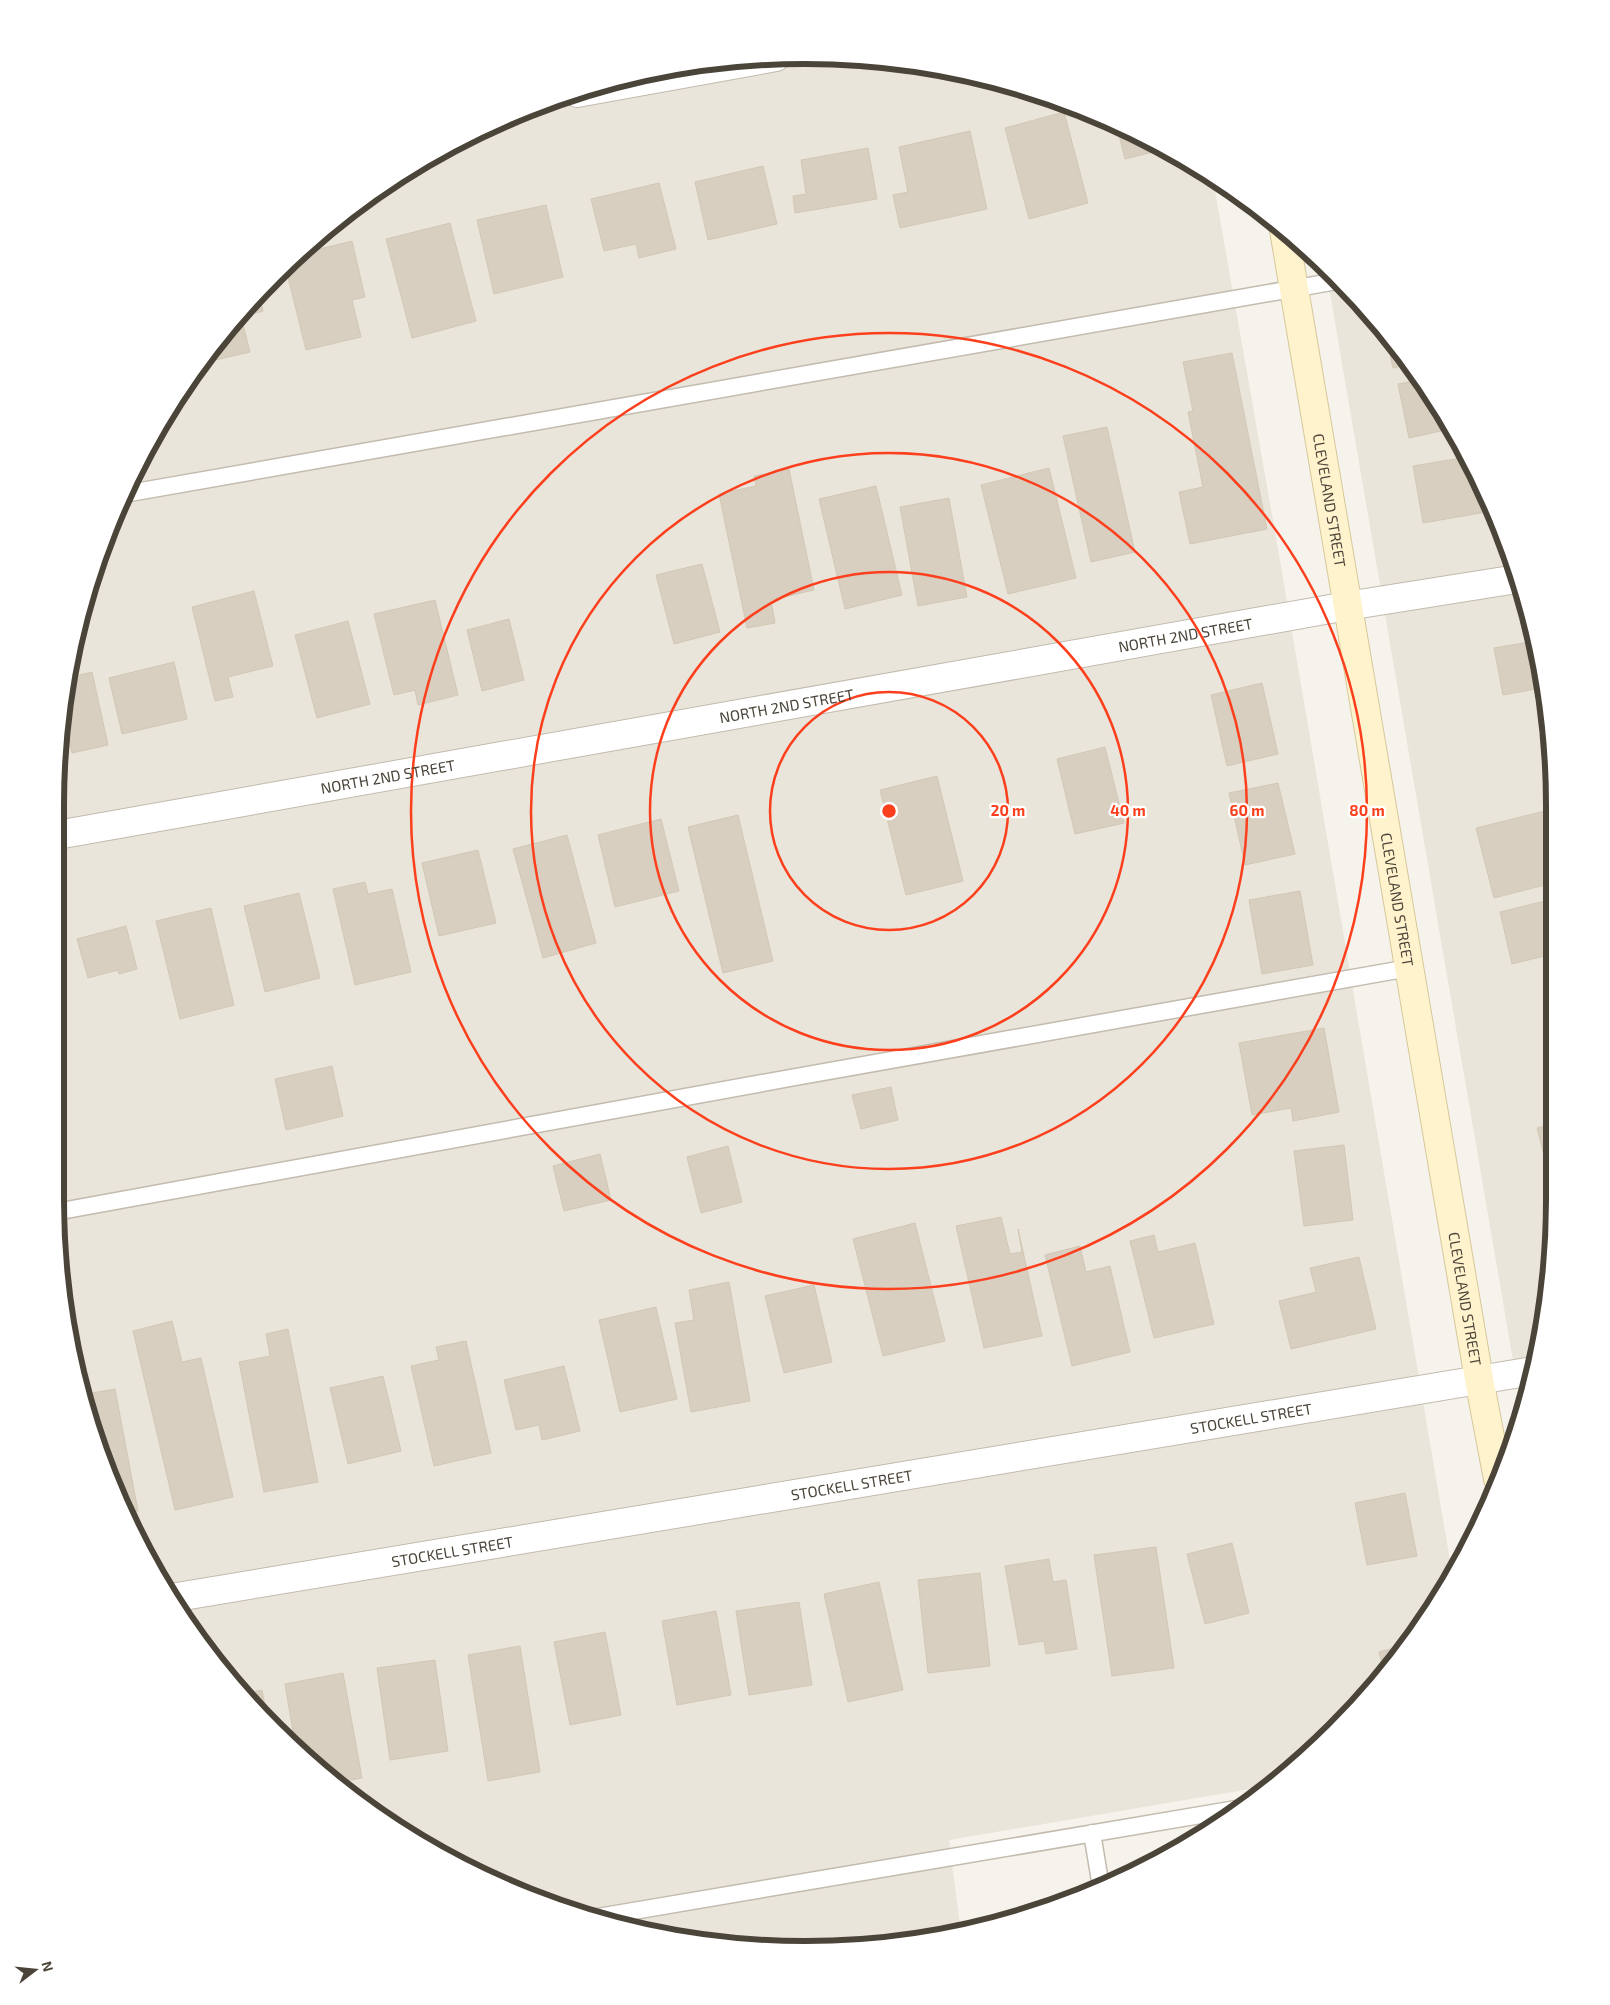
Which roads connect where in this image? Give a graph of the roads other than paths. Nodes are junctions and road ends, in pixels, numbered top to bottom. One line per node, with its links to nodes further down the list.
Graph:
1 (1286, 241): 3 (main road, CLEVELAND STREET)
2 (1330, 282): 3 (lane)
3 (1294, 288): 4 (lane); 6 (main road, CLEVELAND STREET)
4 (133, 492)
5 (1511, 579): 6 (street, NORTH 2ND STREET)
6 (1347, 606): 7 (street, NORTH 2ND STREET); 8 (main road, CLEVELAND STREET)
7 (64, 834)
8 (1409, 968): 9 (lane); 11 (main road, CLEVELAND STREET)
9 (64, 1210)
10 (1526, 1372): 11 (street, STOCKELL STREET)
11 (1478, 1379): 12 (main road, CLEVELAND STREET); 13 (street, STOCKELL STREET)
12 (1496, 1468)
13 (179, 1597)
14 (1224, 1811): 15 (lane)
15 (1092, 1833): 16 (lane); 17 (lane)
16 (1100, 1880)
17 (610, 1915)

